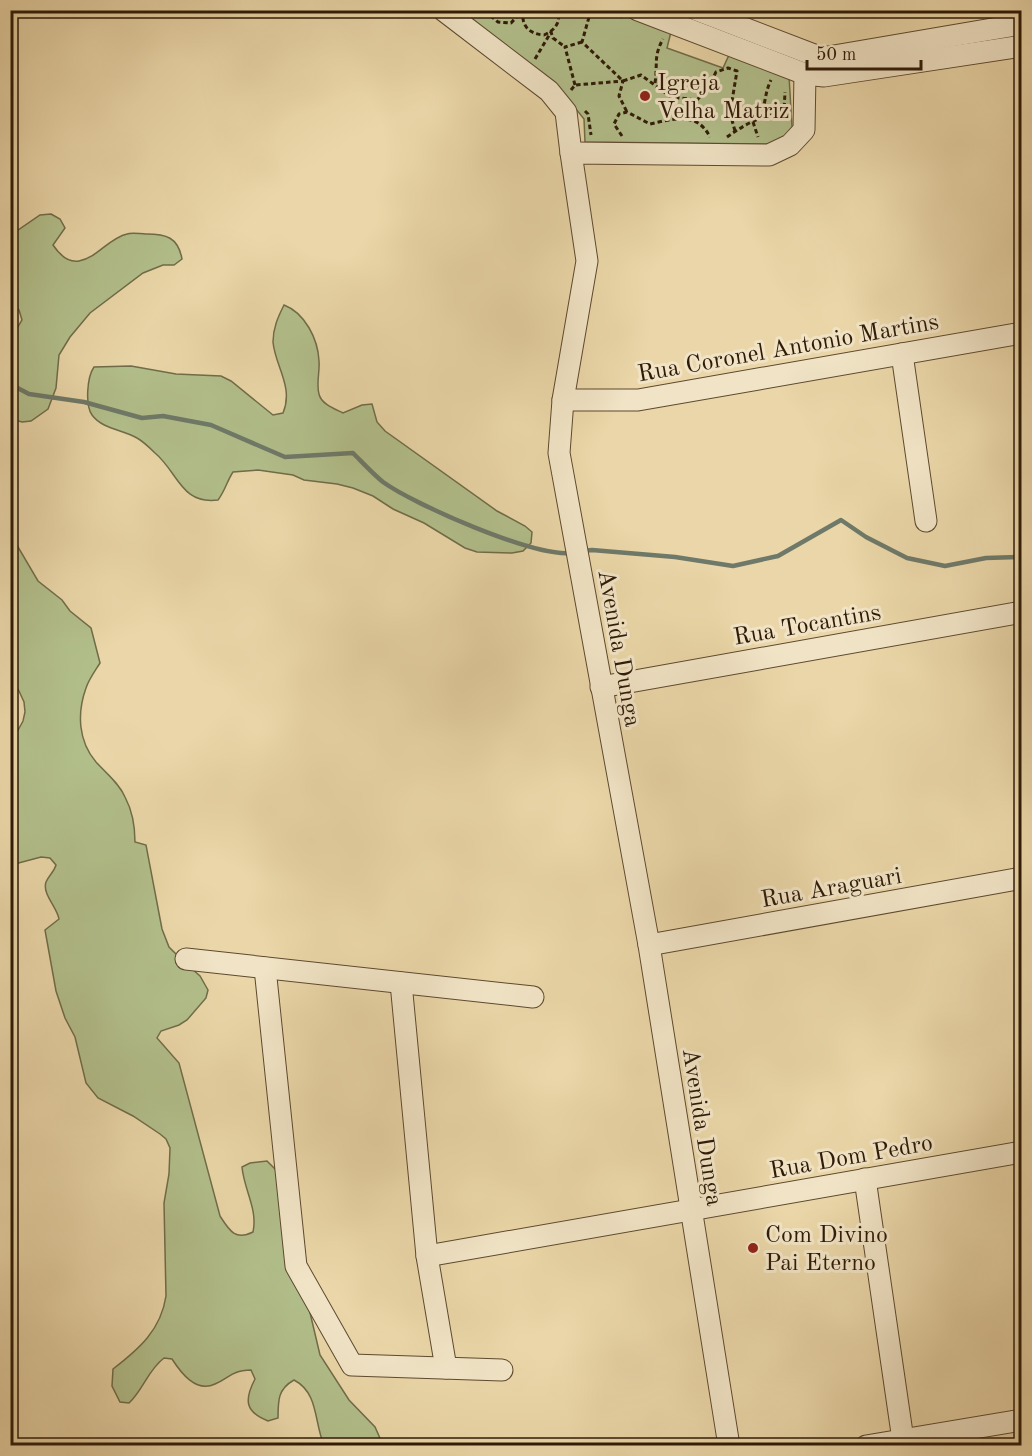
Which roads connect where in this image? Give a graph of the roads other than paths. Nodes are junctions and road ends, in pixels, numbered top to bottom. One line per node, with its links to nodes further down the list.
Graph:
1 (443, 10): 7 (street, Avenida Dunga)
2 (697, 10): 6 (street)
3 (631, 14): 6 (street)
4 (1022, 24): 6 (street)
5 (1022, 46): 6 (street)
6 (817, 69): 7 (street)
7 (571, 153): 10 (street, Avenida Dunga)
8 (1022, 333): 9 (street, Rua Coronel Antonio Martins)
9 (902, 354): 10 (street, Rua Coronel Antonio Martins); 11 (street)
10 (563, 400): 13 (street, Avenida Dunga)
11 (926, 521)
12 (1022, 612): 13 (street, Rua Tocantins)
13 (602, 687): 15 (street, Avenida Dunga)
14 (1022, 878): 15 (street, Rua Araguari)
15 (649, 945): 22 (street, Avenida Dunga)
16 (186, 959): 17 (street)
17 (265, 968): 18 (street); 24 (street)
18 (401, 983): 19 (street); 23 (street)
19 (532, 997)
20 (1022, 1152): 21 (street, Rua Dom Pedro)
21 (865, 1179): 22 (street, Rua Dom Pedro); 27 (street)
22 (690, 1211): 23 (street, Rua Dom Pedro); 29 (street, Avenida Dunga)
23 (427, 1257): 24 (street)
24 (446, 1368): 25 (street)
25 (502, 1370)
26 (1022, 1420): 28 (street)
27 (903, 1440): 28 (street); 30 (street)
28 (935, 1440)
29 (729, 1446)
30 (866, 1446)

